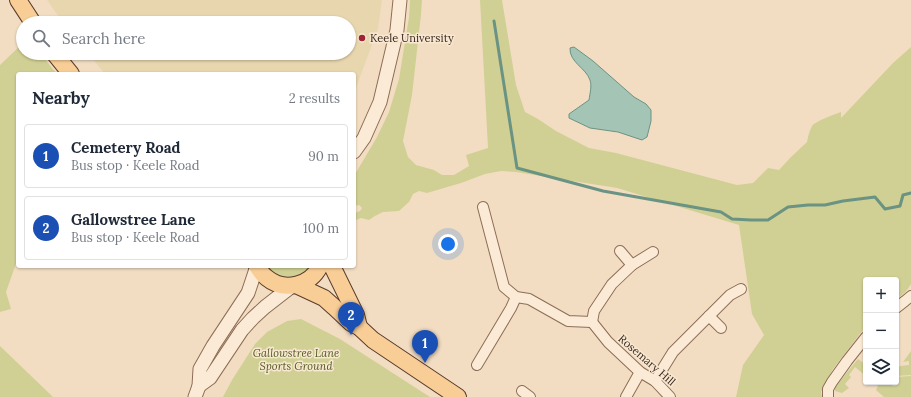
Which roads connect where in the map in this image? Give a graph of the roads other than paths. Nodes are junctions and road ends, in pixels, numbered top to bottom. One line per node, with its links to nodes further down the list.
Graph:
1 (18, 0): 3 (main road)
2 (400, 0): 6 (street)
3 (28, 16)
4 (60, 60): 5 (main road)
5 (69, 72)
6 (356, 149)
7 (483, 207): 18 (street)
8 (620, 252): 10 (street)
9 (653, 252): 10 (street)
10 (632, 265): 21 (street)
11 (256, 268): 28 (street)
12 (258, 268): 15 (main road)
13 (319, 268): 15 (main road)
14 (333, 268): 22 (main road)
15 (294, 286): 22 (main road); 28 (street)
16 (741, 289): 20 (street)
17 (911, 296): 19 (street)
18 (516, 297): 21 (street); 25 (street)
19 (899, 306)
20 (709, 316): 23 (street); 27 (street)
21 (592, 322): 26 (street, Rosemary Hill)
22 (360, 327): 29 (main road)
23 (721, 328)
24 (863, 341): 32 (street)
25 (477, 365)
26 (640, 372): 27 (street, Rosemary Hill); 30 (street)
27 (655, 381): 31 (street, Rosemary Hill)
28 (197, 391)
29 (458, 397)
30 (626, 397)
31 (670, 397)
32 (828, 397)

